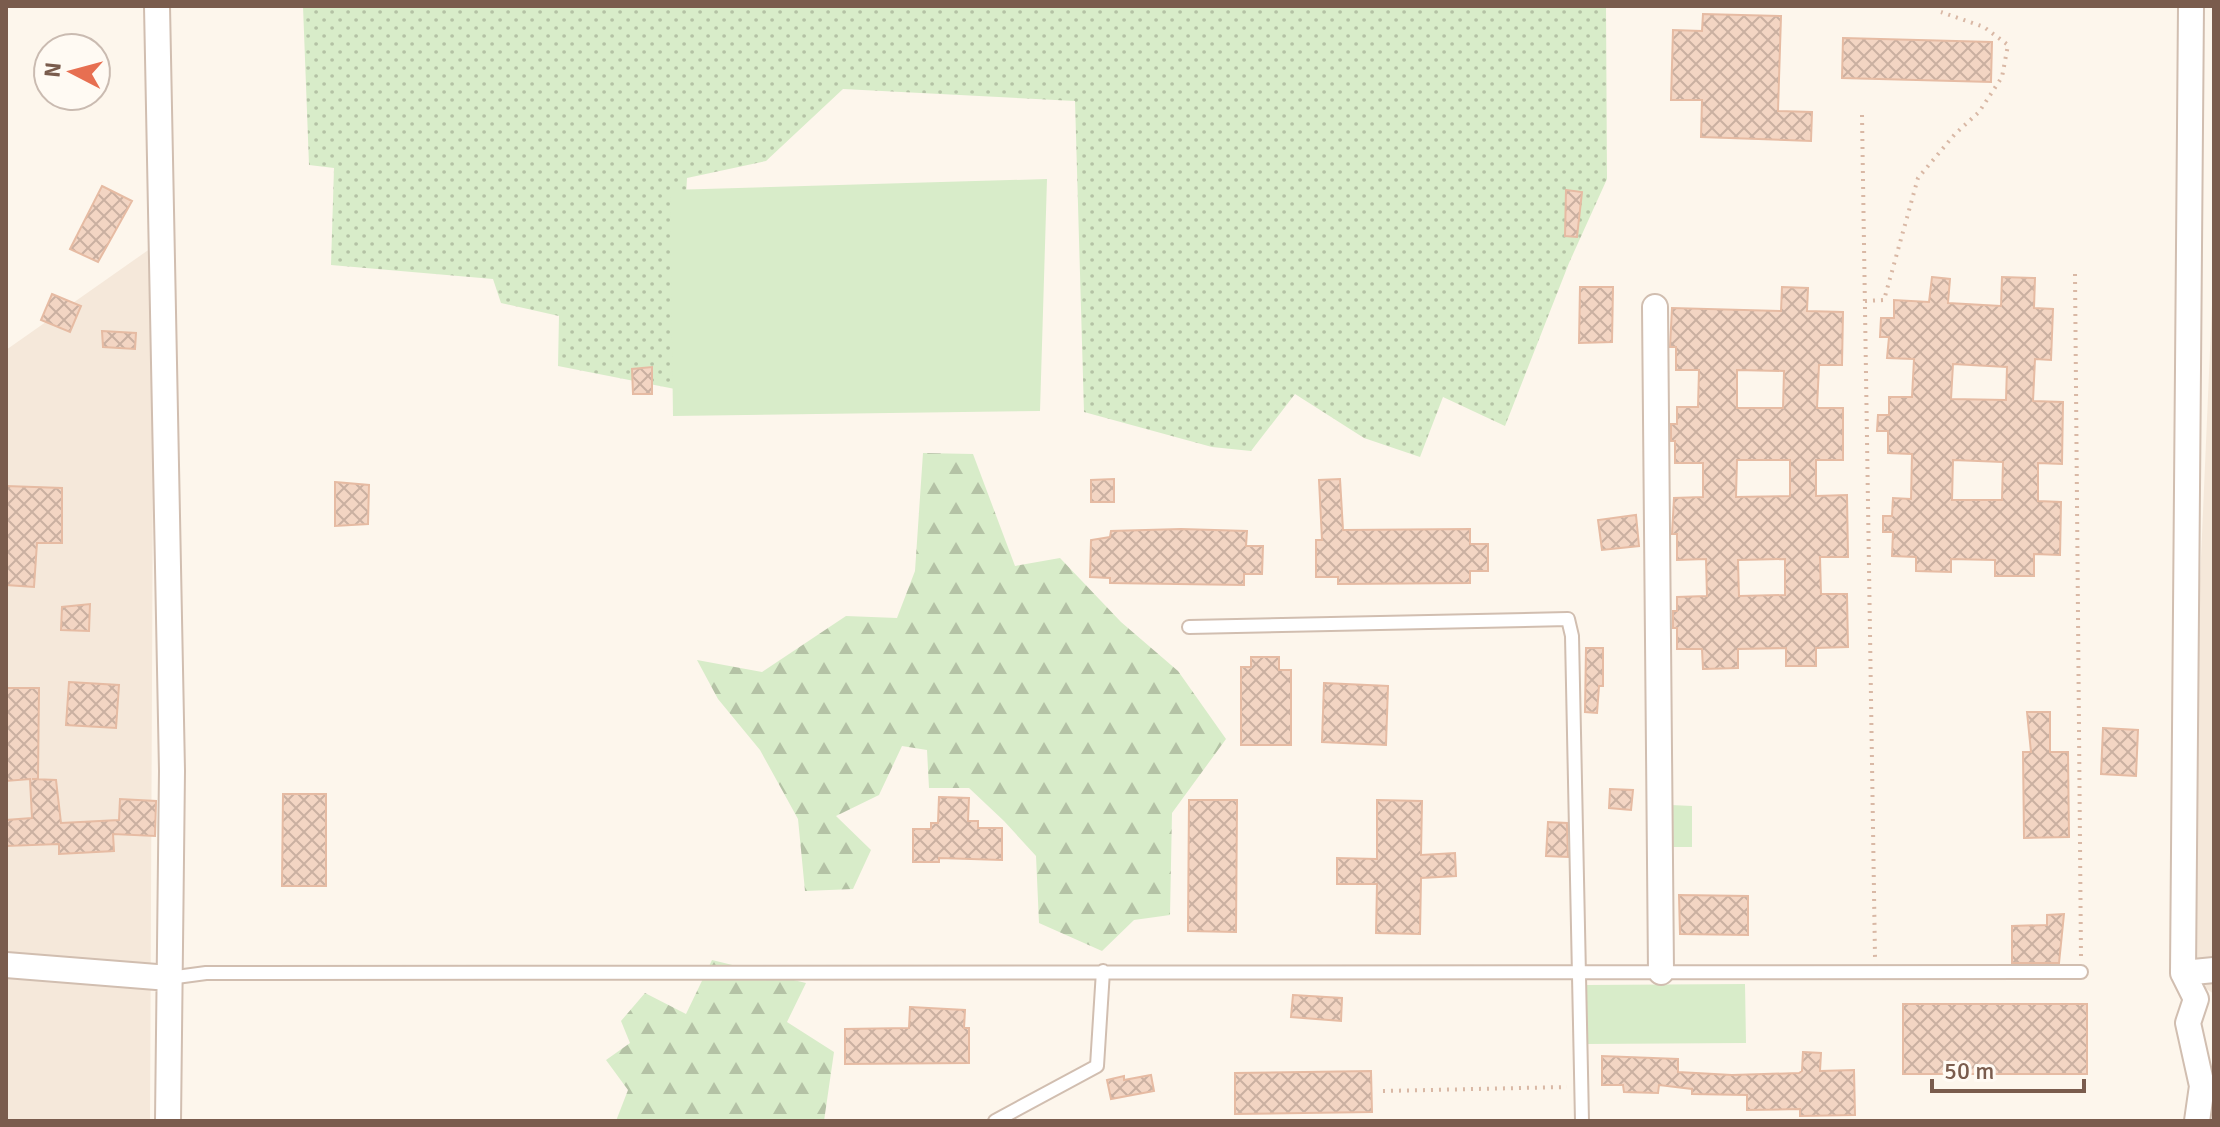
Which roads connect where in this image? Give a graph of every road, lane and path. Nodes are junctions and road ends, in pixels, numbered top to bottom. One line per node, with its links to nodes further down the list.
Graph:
1 (157, 6): 17 (street)
2 (2191, 6): 16 (street)
3 (1941, 12): 6 (path)
4 (1862, 115): 6 (path)
5 (2075, 274): 15 (path)
6 (1865, 301): 14 (path)
7 (1655, 307): 13 (street)
8 (1189, 627): 12 (lane)
9 (6, 965): 17 (street)
10 (2214, 970): 16 (street)
11 (1103, 971): 12 (lane); 17 (lane); 21 (lane)
12 (1580, 972): 13 (lane); 18 (lane)
13 (1661, 972): 14 (lane)
14 (1875, 972): 15 (lane)
15 (2081, 972)
16 (2183, 973): 23 (street)
17 (169, 978): 20 (street)
18 (1581, 1087): 19 (path); 22 (lane)
19 (1383, 1091)
20 (168, 1121)
21 (995, 1121)
22 (1582, 1121)
23 (2197, 1121)

